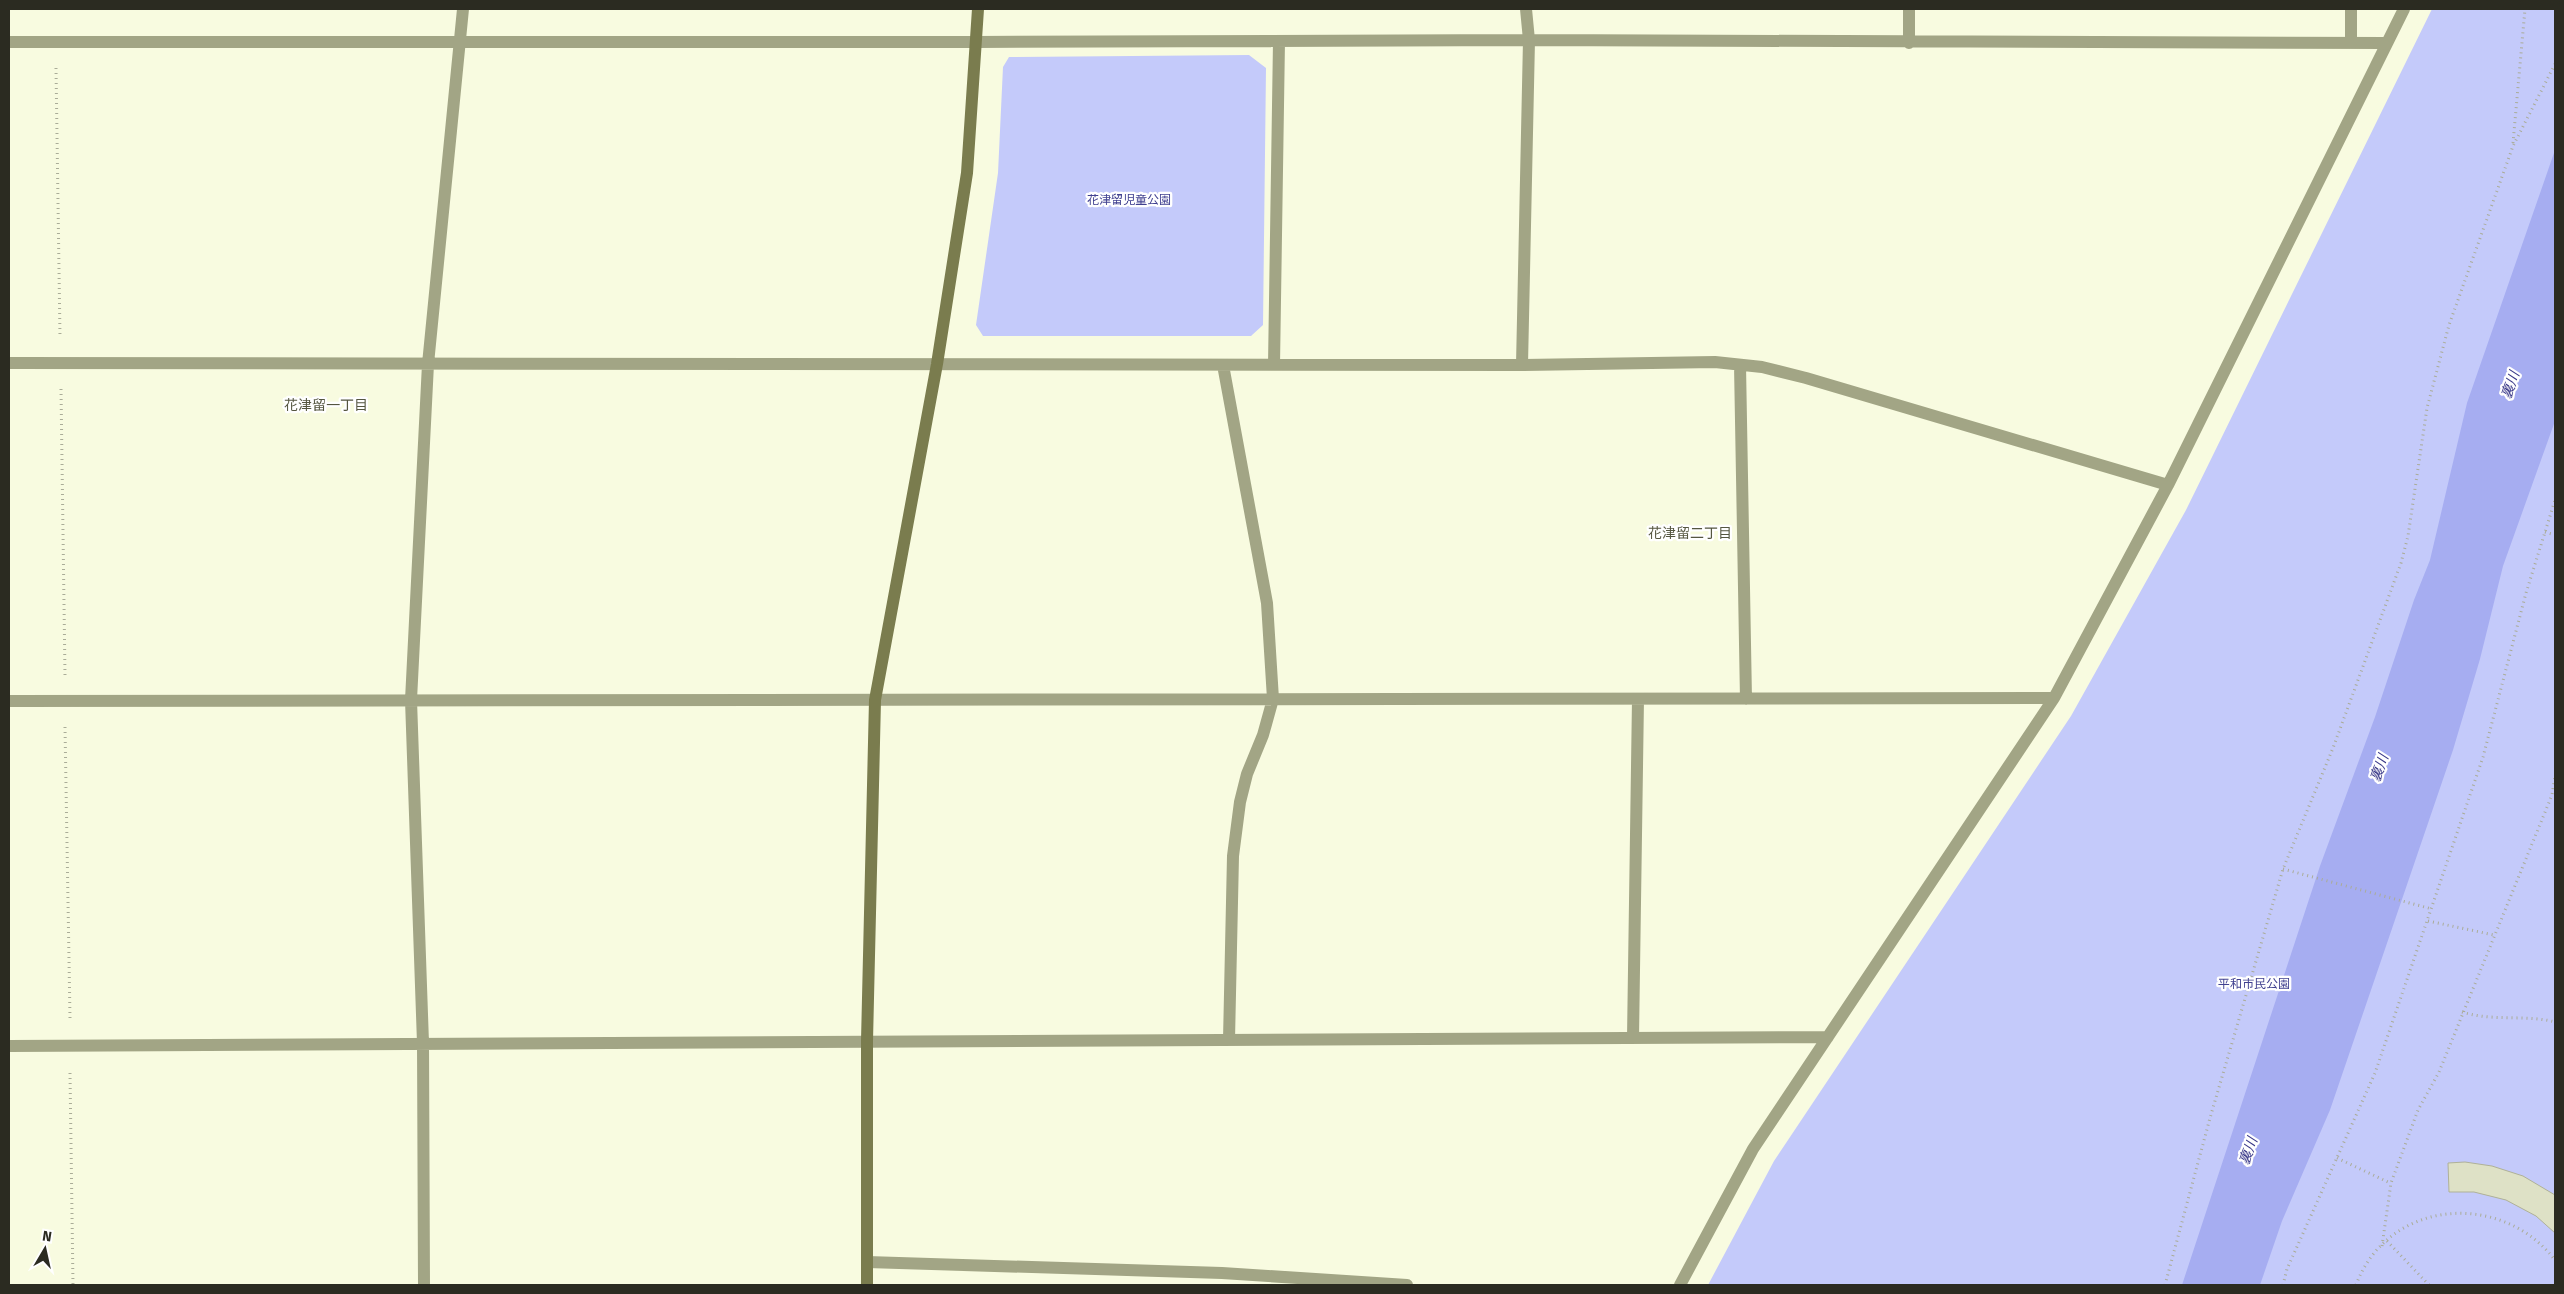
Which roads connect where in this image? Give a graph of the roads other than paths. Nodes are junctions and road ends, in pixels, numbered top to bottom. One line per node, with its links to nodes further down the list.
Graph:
1 (463, 9): 8 (street)
2 (978, 9): 11 (street)
3 (1526, 9): 7 (street)
4 (1909, 9): 13 (street)
5 (2350, 9): 14 (street)
6 (2404, 9): 12 (street)
7 (1529, 40): 9 (street); 13 (street); 20 (street)
8 (458, 41): 10 (street); 11 (street); 16 (street)
9 (1279, 41): 11 (street); 19 (street)
10 (9, 42)
11 (976, 42): 17 (street)
12 (2386, 42): 14 (street); 22 (street)
13 (1909, 43): 14 (street)
14 (2350, 43)
15 (9, 363): 16 (street)
16 (428, 364): 17 (street); 27 (street)
17 (937, 364): 18 (street); 28 (street)
18 (1223, 365): 19 (street); 24 (street)
19 (1274, 365): 20 (street)
20 (1522, 365): 21 (street)
21 (1740, 365): 22 (street); 26 (street)
22 (2168, 485): 23 (street)
23 (2054, 698): 26 (street); 30 (street)
24 (1273, 699): 25 (street); 28 (street); 32 (street)
25 (1638, 699): 26 (street); 31 (street)
26 (1746, 699)
27 (411, 700): 28 (street); 29 (street); 34 (street)
28 (875, 700): 33 (street)
29 (9, 701)
30 (1828, 1037): 31 (street); 40 (street)
31 (1633, 1038): 32 (street)
32 (1229, 1040): 33 (street)
33 (867, 1041): 34 (street); 36 (street)
34 (423, 1043): 35 (street); 37 (street)
35 (9, 1046)
36 (867, 1262): 38 (street); 39 (street)
37 (424, 1285)
38 (867, 1285)
39 (1407, 1285)
40 (1680, 1285)

